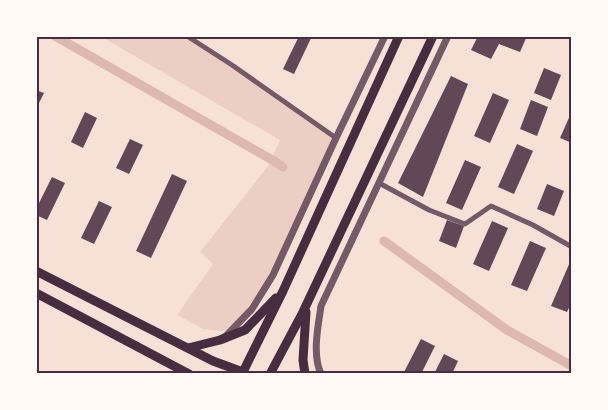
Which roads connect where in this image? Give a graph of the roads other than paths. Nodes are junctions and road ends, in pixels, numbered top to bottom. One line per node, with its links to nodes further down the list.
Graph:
1 (186, 36): 6 (street)
2 (385, 36): 6 (street)
3 (399, 36): 10 (highway)
4 (433, 36): 12 (highway)
5 (448, 36): 7 (street)
6 (336, 138): 13 (street)
7 (379, 183): 8 (street); 20 (street)
8 (572, 246)
9 (36, 271): 14 (highway)
10 (283, 291): 13 (highway); 16 (highway)
11 (36, 293): 15 (highway)
12 (306, 307): 18 (highway); 19 (highway)
13 (224, 339): 14 (highway)
14 (188, 348): 16 (highway)
15 (181, 371): 17 (highway)
16 (242, 373)
17 (189, 374)
18 (270, 374)
19 (305, 374)
20 (321, 374)

